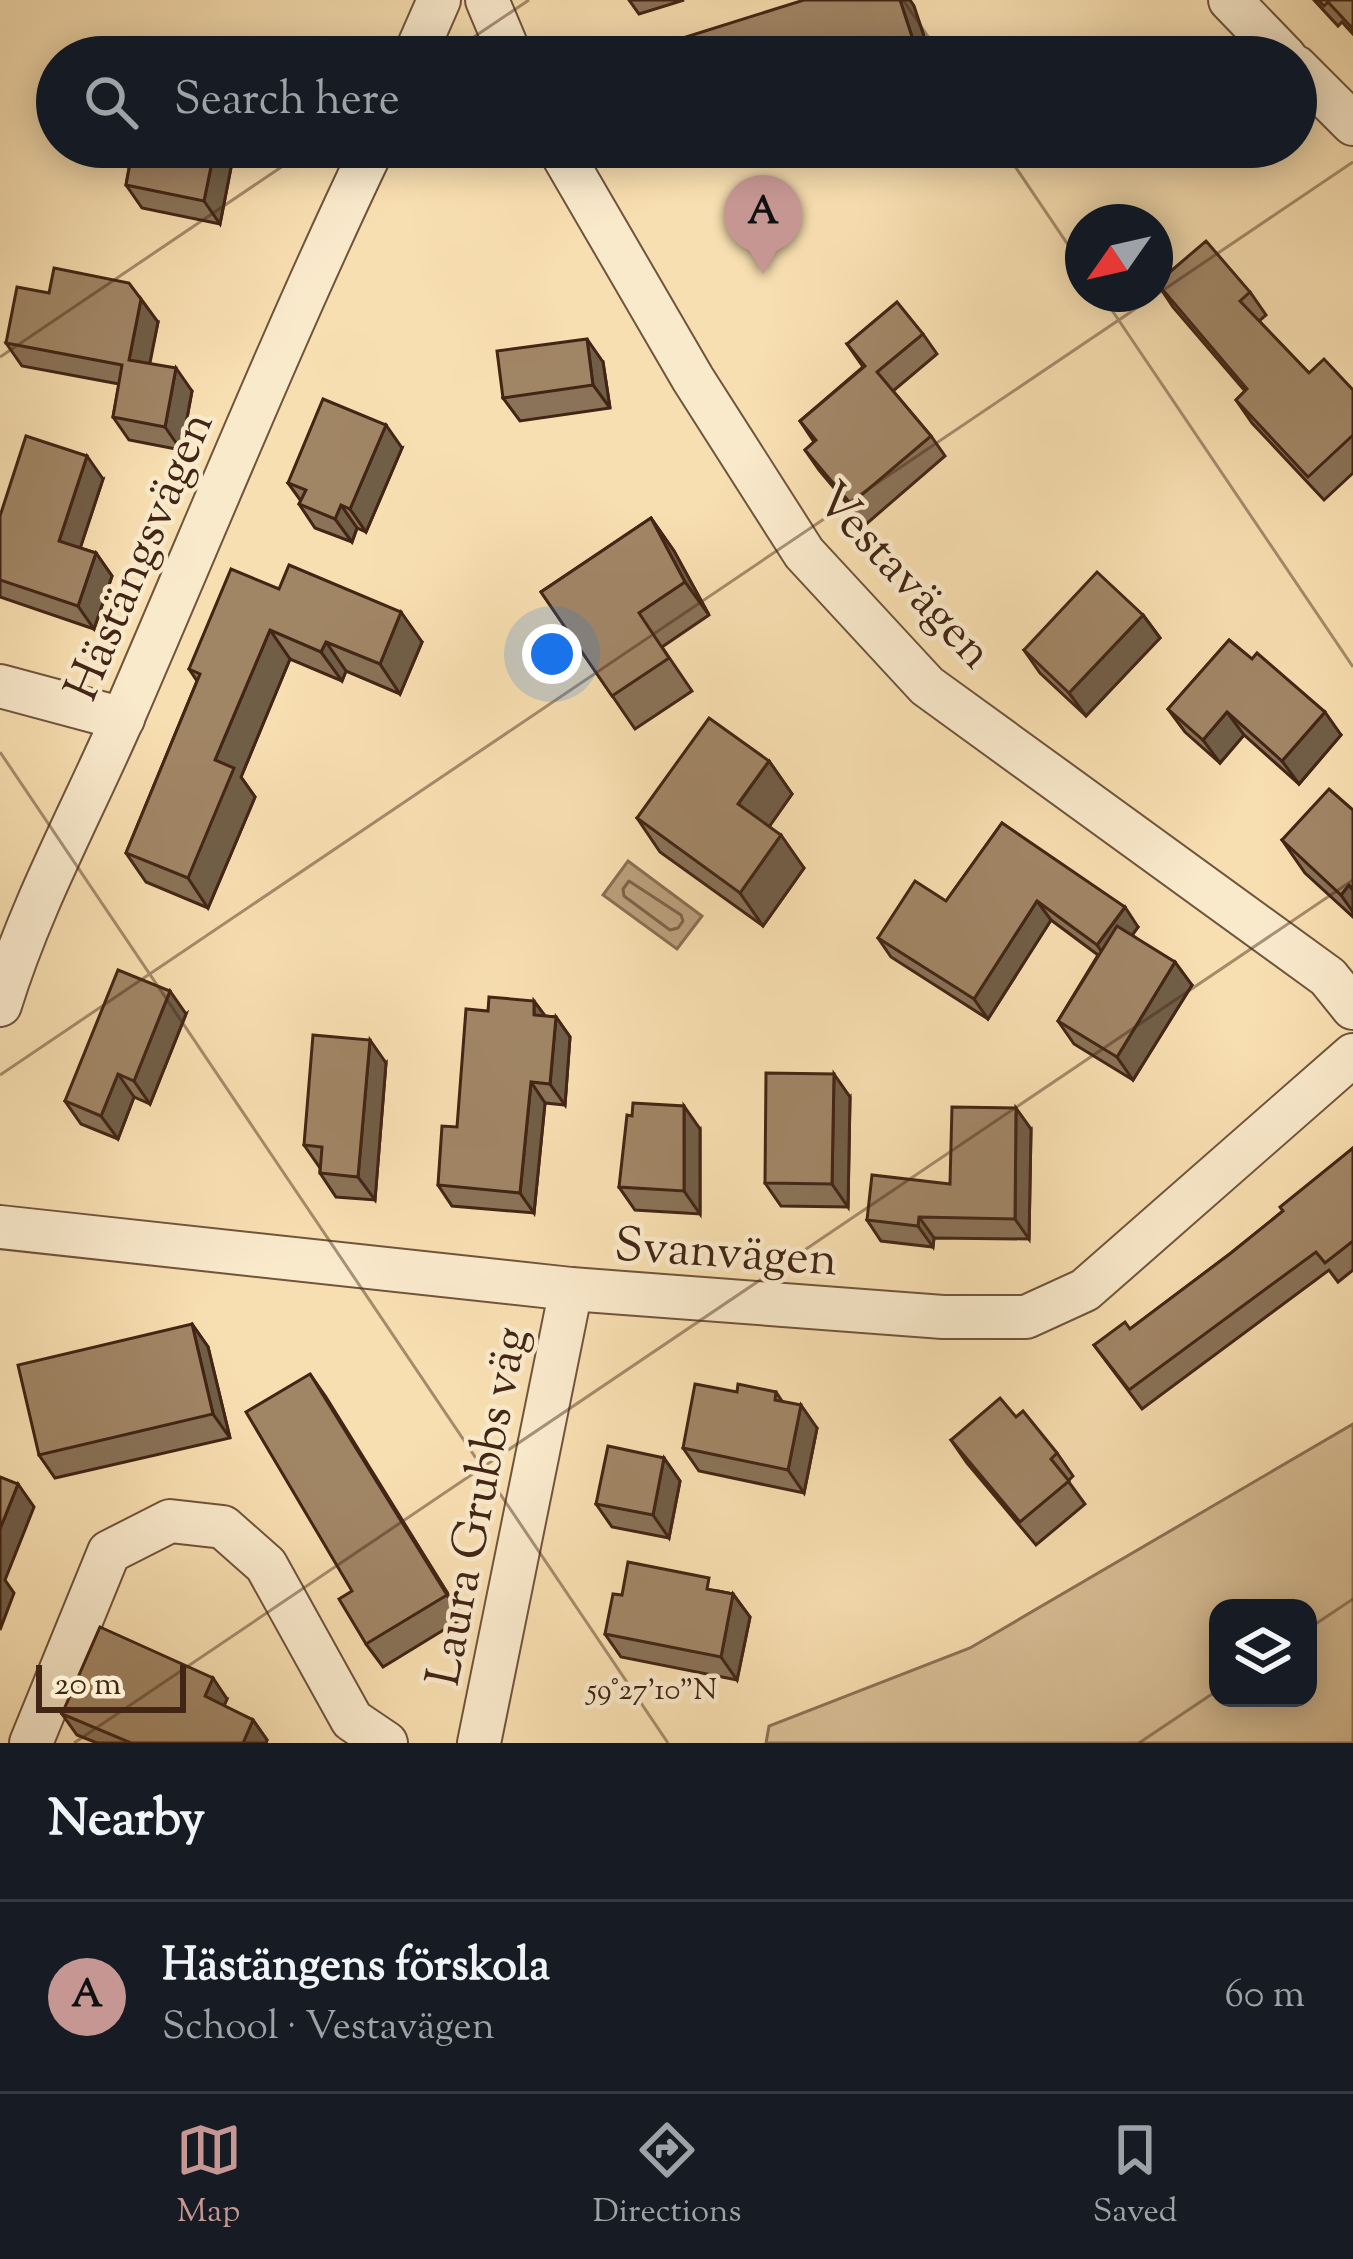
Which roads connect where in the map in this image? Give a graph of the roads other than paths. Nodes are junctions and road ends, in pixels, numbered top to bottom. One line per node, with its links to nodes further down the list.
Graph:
1 (440, 0): 4 (street)
2 (487, 0): 5 (street)
3 (1230, 0): 6 (street)
4 (424, 36)
5 (502, 36)
6 (1265, 36)
7 (1317, 89): 8 (street)
8 (1353, 124)
9 (363, 168): 12 (street, Hästängsvägen)
10 (570, 168): 14 (street, Vestavägen)
11 (0, 686): 12 (street)
12 (123, 719): 13 (street, Hästängsvägen)
13 (0, 1005)
14 (1353, 1009)
15 (1353, 1055): 17 (street, Svanvägen)
16 (0, 1227): 17 (street, Svanvägen)
17 (571, 1289): 20 (street, Laura Grubbs väg)
18 (31, 1743): 19 (street, Laura Grubbs väg)
19 (386, 1743)
20 (479, 1743)

